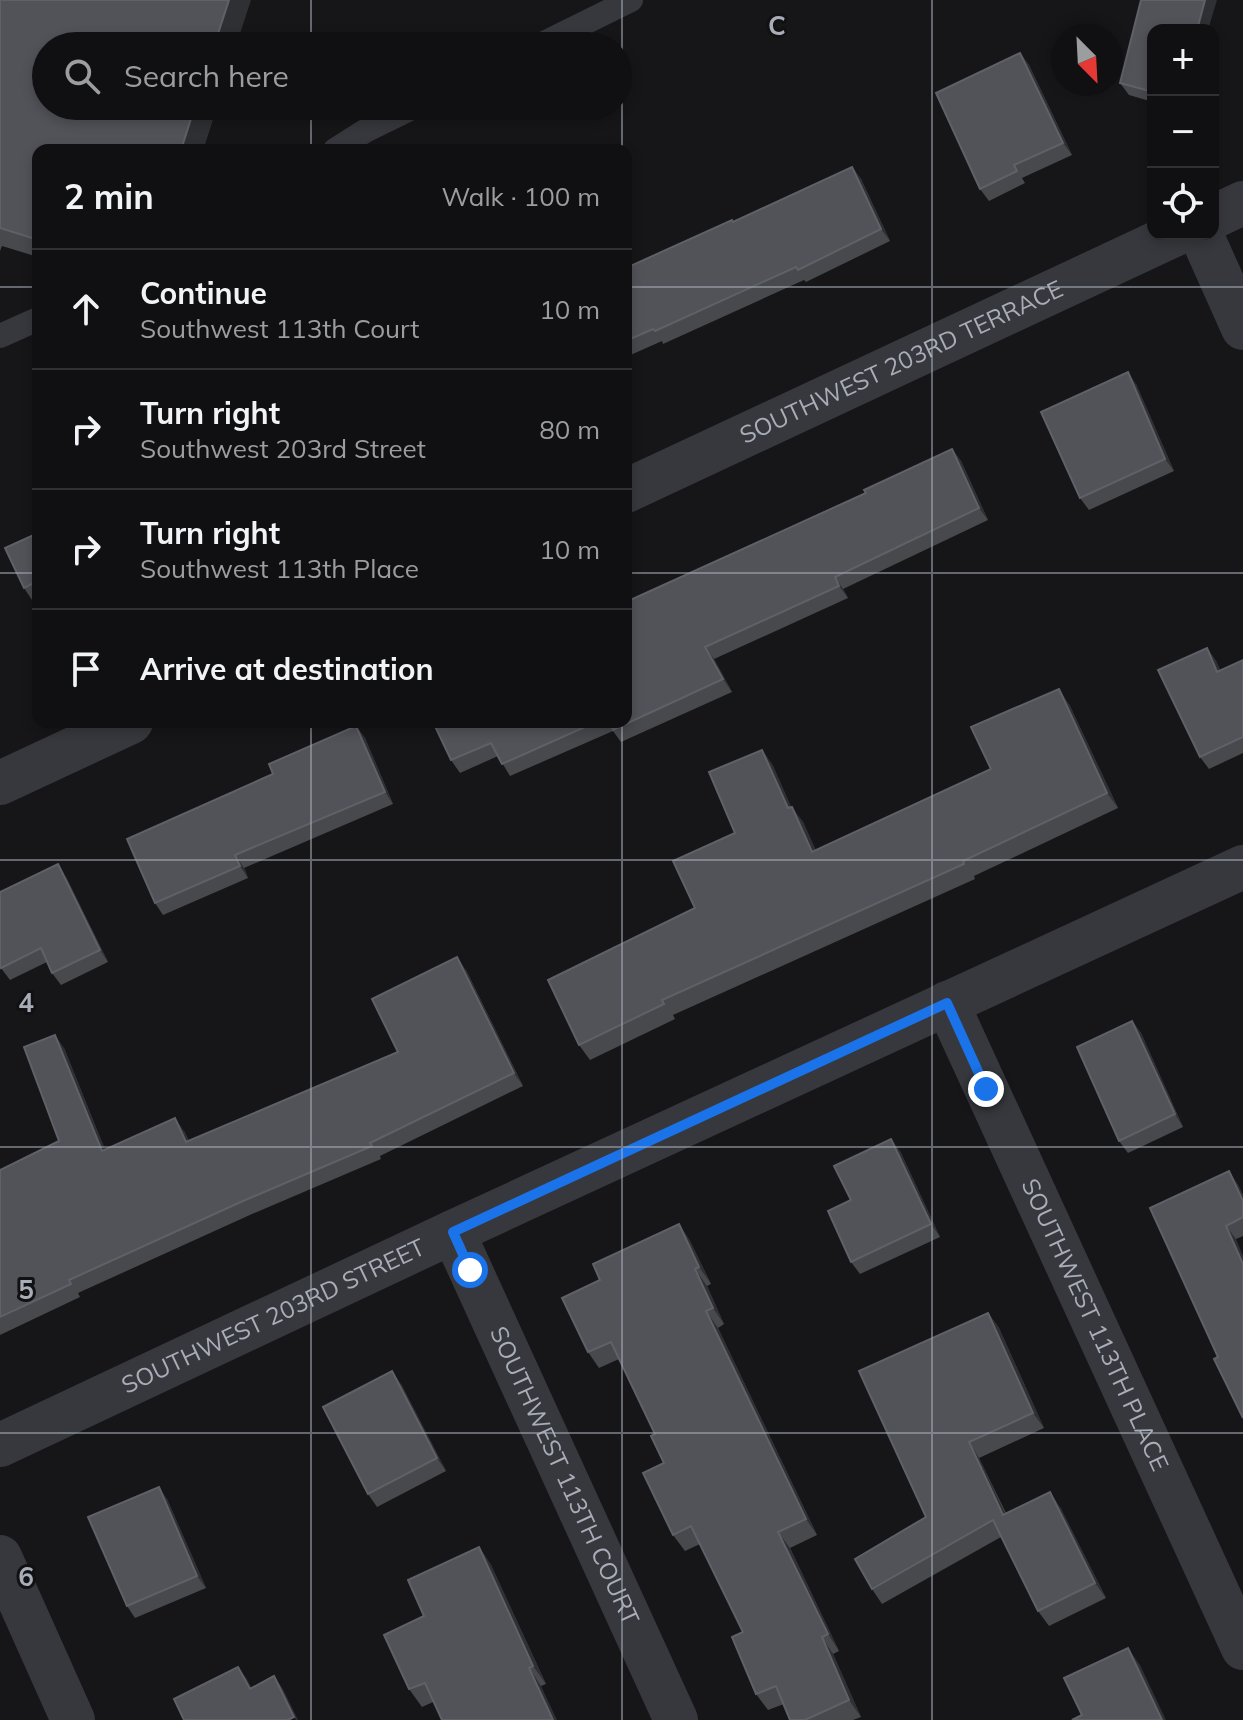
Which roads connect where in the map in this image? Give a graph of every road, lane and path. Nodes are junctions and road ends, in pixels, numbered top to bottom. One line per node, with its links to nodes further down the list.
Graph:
1 (631, 0): 2 (lane)
2 (566, 32)
3 (387, 120): 4 (lane)
4 (344, 144)
5 (1243, 203): 6 (street)
6 (1219, 214)
7 (1163, 240): 12 (street, SOUTHWEST 203RD TERRACE)
8 (1204, 240): 10 (street)
9 (32, 322): 11 (lane)
10 (1243, 328)
11 (0, 336)
12 (632, 488)
13 (118, 728): 14 (street)
14 (0, 783)
15 (1243, 867): 16 (street, SOUTHWEST 203RD STREET)
16 (947, 1003): 17 (street, SOUTHWEST 203RD STREET); 20 (street, SOUTHWEST 113TH PLACE)
17 (453, 1232): 18 (street, SOUTHWEST 203RD STREET); 22 (street, SOUTHWEST 113TH COURT)
18 (0, 1445)
19 (0, 1557): 21 (street)
20 (1243, 1648)
21 (73, 1720)
22 (676, 1720)

